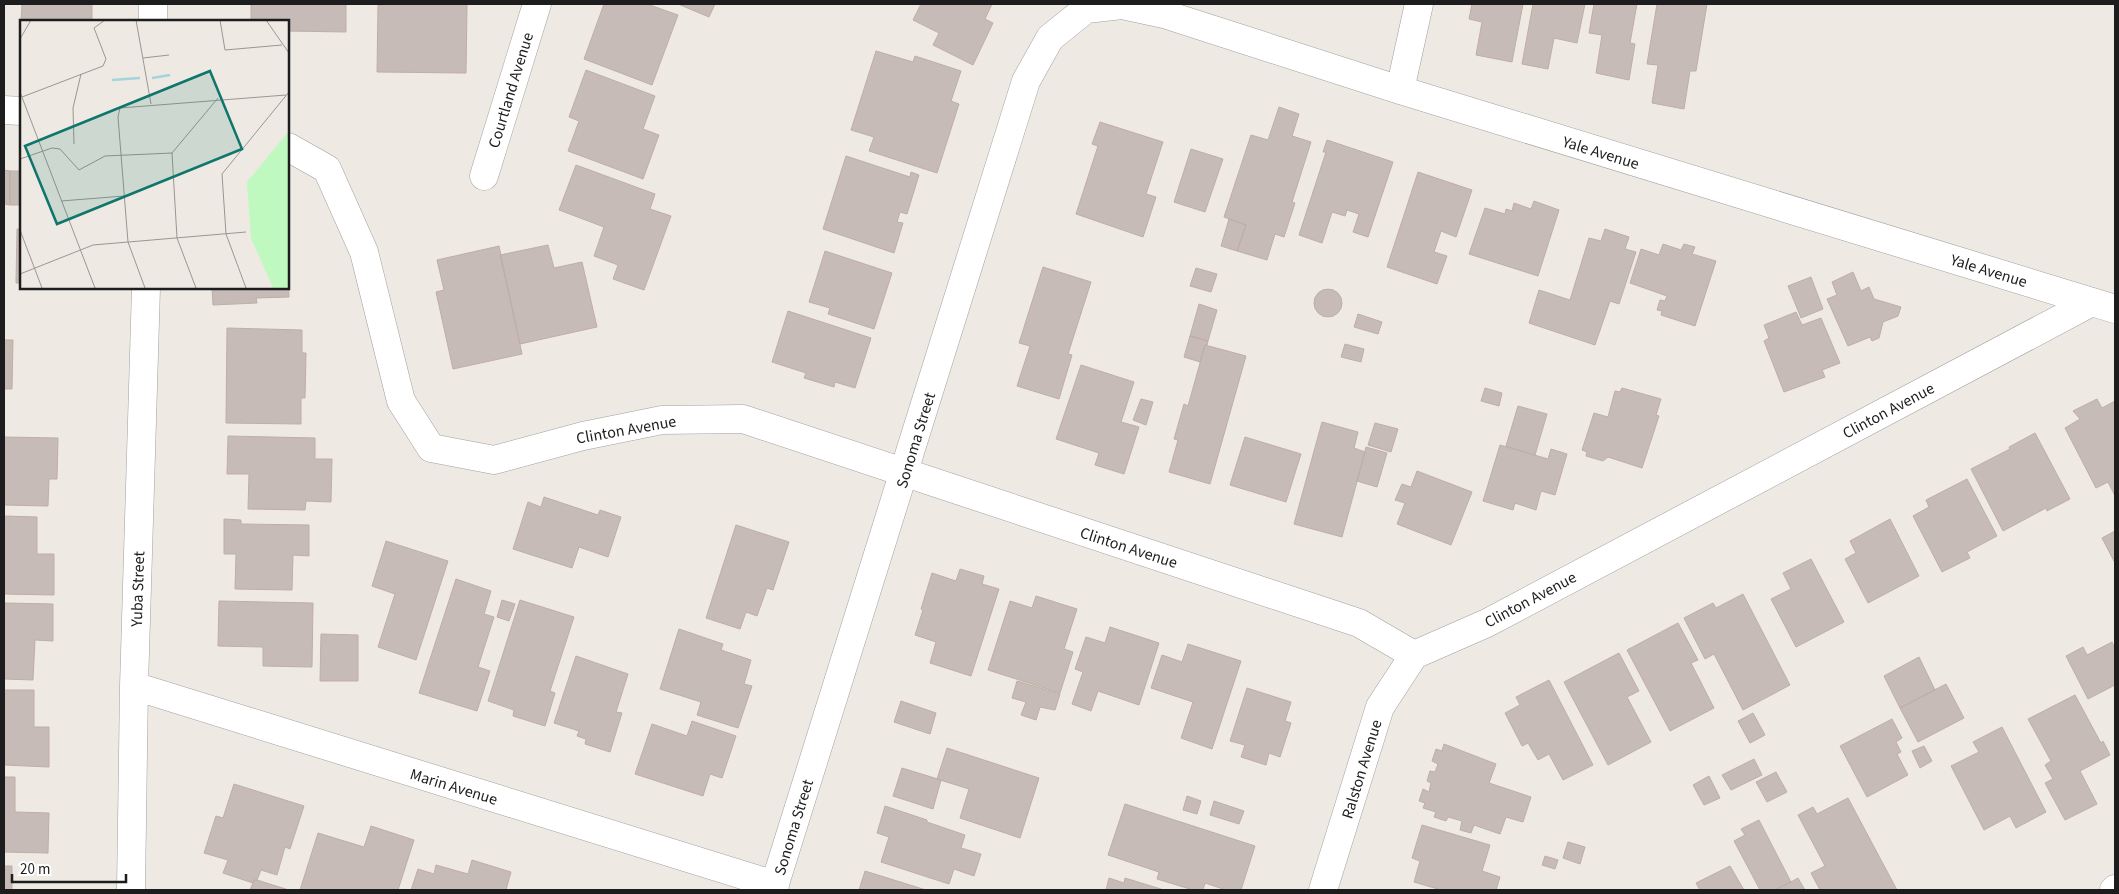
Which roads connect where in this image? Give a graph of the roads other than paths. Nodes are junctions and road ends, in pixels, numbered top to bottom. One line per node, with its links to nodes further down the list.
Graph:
1 (153, 4): 5 (street)
2 (537, 4): 10 (street, Courtland Avenue)
3 (1419, 4): 6 (street)
4 (1086, 9): 6 (street, Yale Avenue); 13 (street, Sonoma Street)
5 (152, 20)
6 (1400, 90): 12 (street, Yale Avenue)
7 (4, 110): 8 (street)
8 (20, 111)
9 (289, 147): 13 (street, Clinton Avenue)
10 (484, 176)
11 (146, 289): 15 (street, Yuba Street)
12 (2104, 306): 14 (street, Clinton Avenue)
13 (904, 473): 14 (street, Clinton Avenue); 16 (street, Sonoma Street)
14 (1414, 655): 18 (street, Ralston Avenue)
15 (134, 686): 16 (street, Marin Avenue); 17 (street, Yuba Street)
16 (774, 888)
17 (132, 890)
18 (1323, 890)

